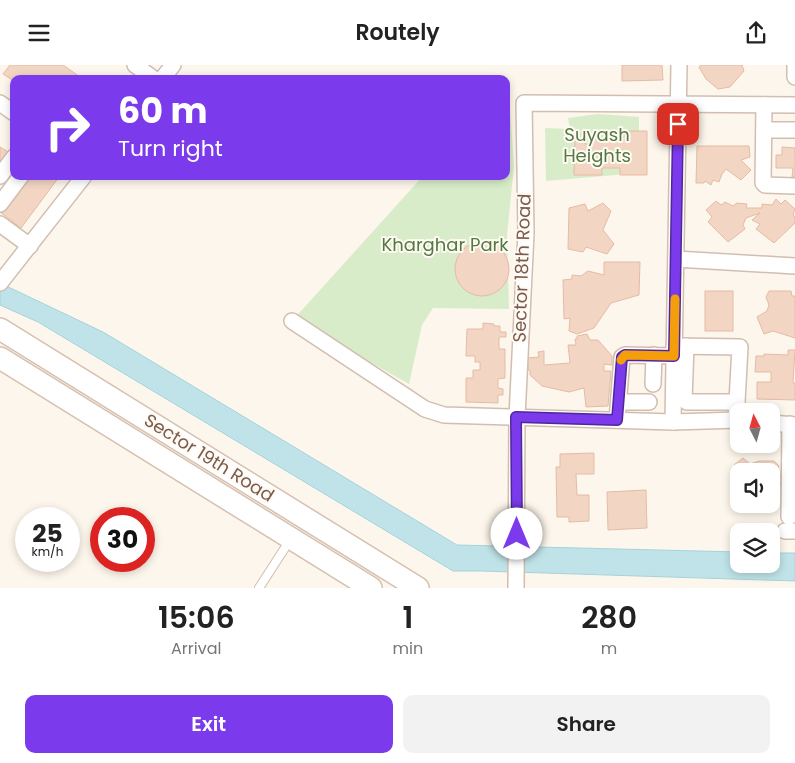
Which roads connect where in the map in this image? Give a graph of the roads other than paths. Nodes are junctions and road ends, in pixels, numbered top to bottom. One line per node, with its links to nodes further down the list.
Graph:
1 (173, 65): 6 (street)
2 (679, 65): 8 (street)
3 (795, 65): 7 (street)
4 (138, 66): 5 (street)
5 (149, 75)
6 (165, 75)
7 (795, 77)
8 (678, 104): 9 (street, Sector 18th Road); 21 (street); 33 (street, Sector 18th Road)
9 (764, 105): 10 (street, Sector 18th Road); 11 (street)
10 (795, 105)
11 (764, 130): 12 (street); 17 (street)
12 (795, 130)
13 (10, 162): 14 (street)
14 (0, 176)
15 (18, 180): 18 (street)
16 (81, 180): 20 (street)
17 (795, 186)
18 (0, 204)
19 (0, 224): 20 (street)
20 (30, 246): 23 (street)
21 (676, 259): 22 (street); 26 (street)
22 (795, 265)
23 (1, 282)
24 (292, 321): 33 (street)
25 (0, 329): 43 (main road, Sector 19th Road)
26 (678, 349): 27 (street); 32 (street); 32 (street); 36 (street)
27 (654, 355): 29 (street); 30 (street)
28 (0, 358): 39 (main road, Sector 19th Road)
29 (653, 384)
30 (619, 402): 31 (street); 34 (street)
31 (649, 402)
32 (737, 402)
33 (516, 417): 34 (street); 40 (street, Sector 18th Road)
34 (617, 420): 36 (street)
35 (730, 420): 36 (street)
36 (673, 422)
37 (792, 425): 38 (street)
38 (790, 526)
39 (291, 538): 41 (lane); 42 (main road, Sector 19th Road)
40 (516, 580)
41 (259, 588)
42 (372, 588)
43 (418, 588)

